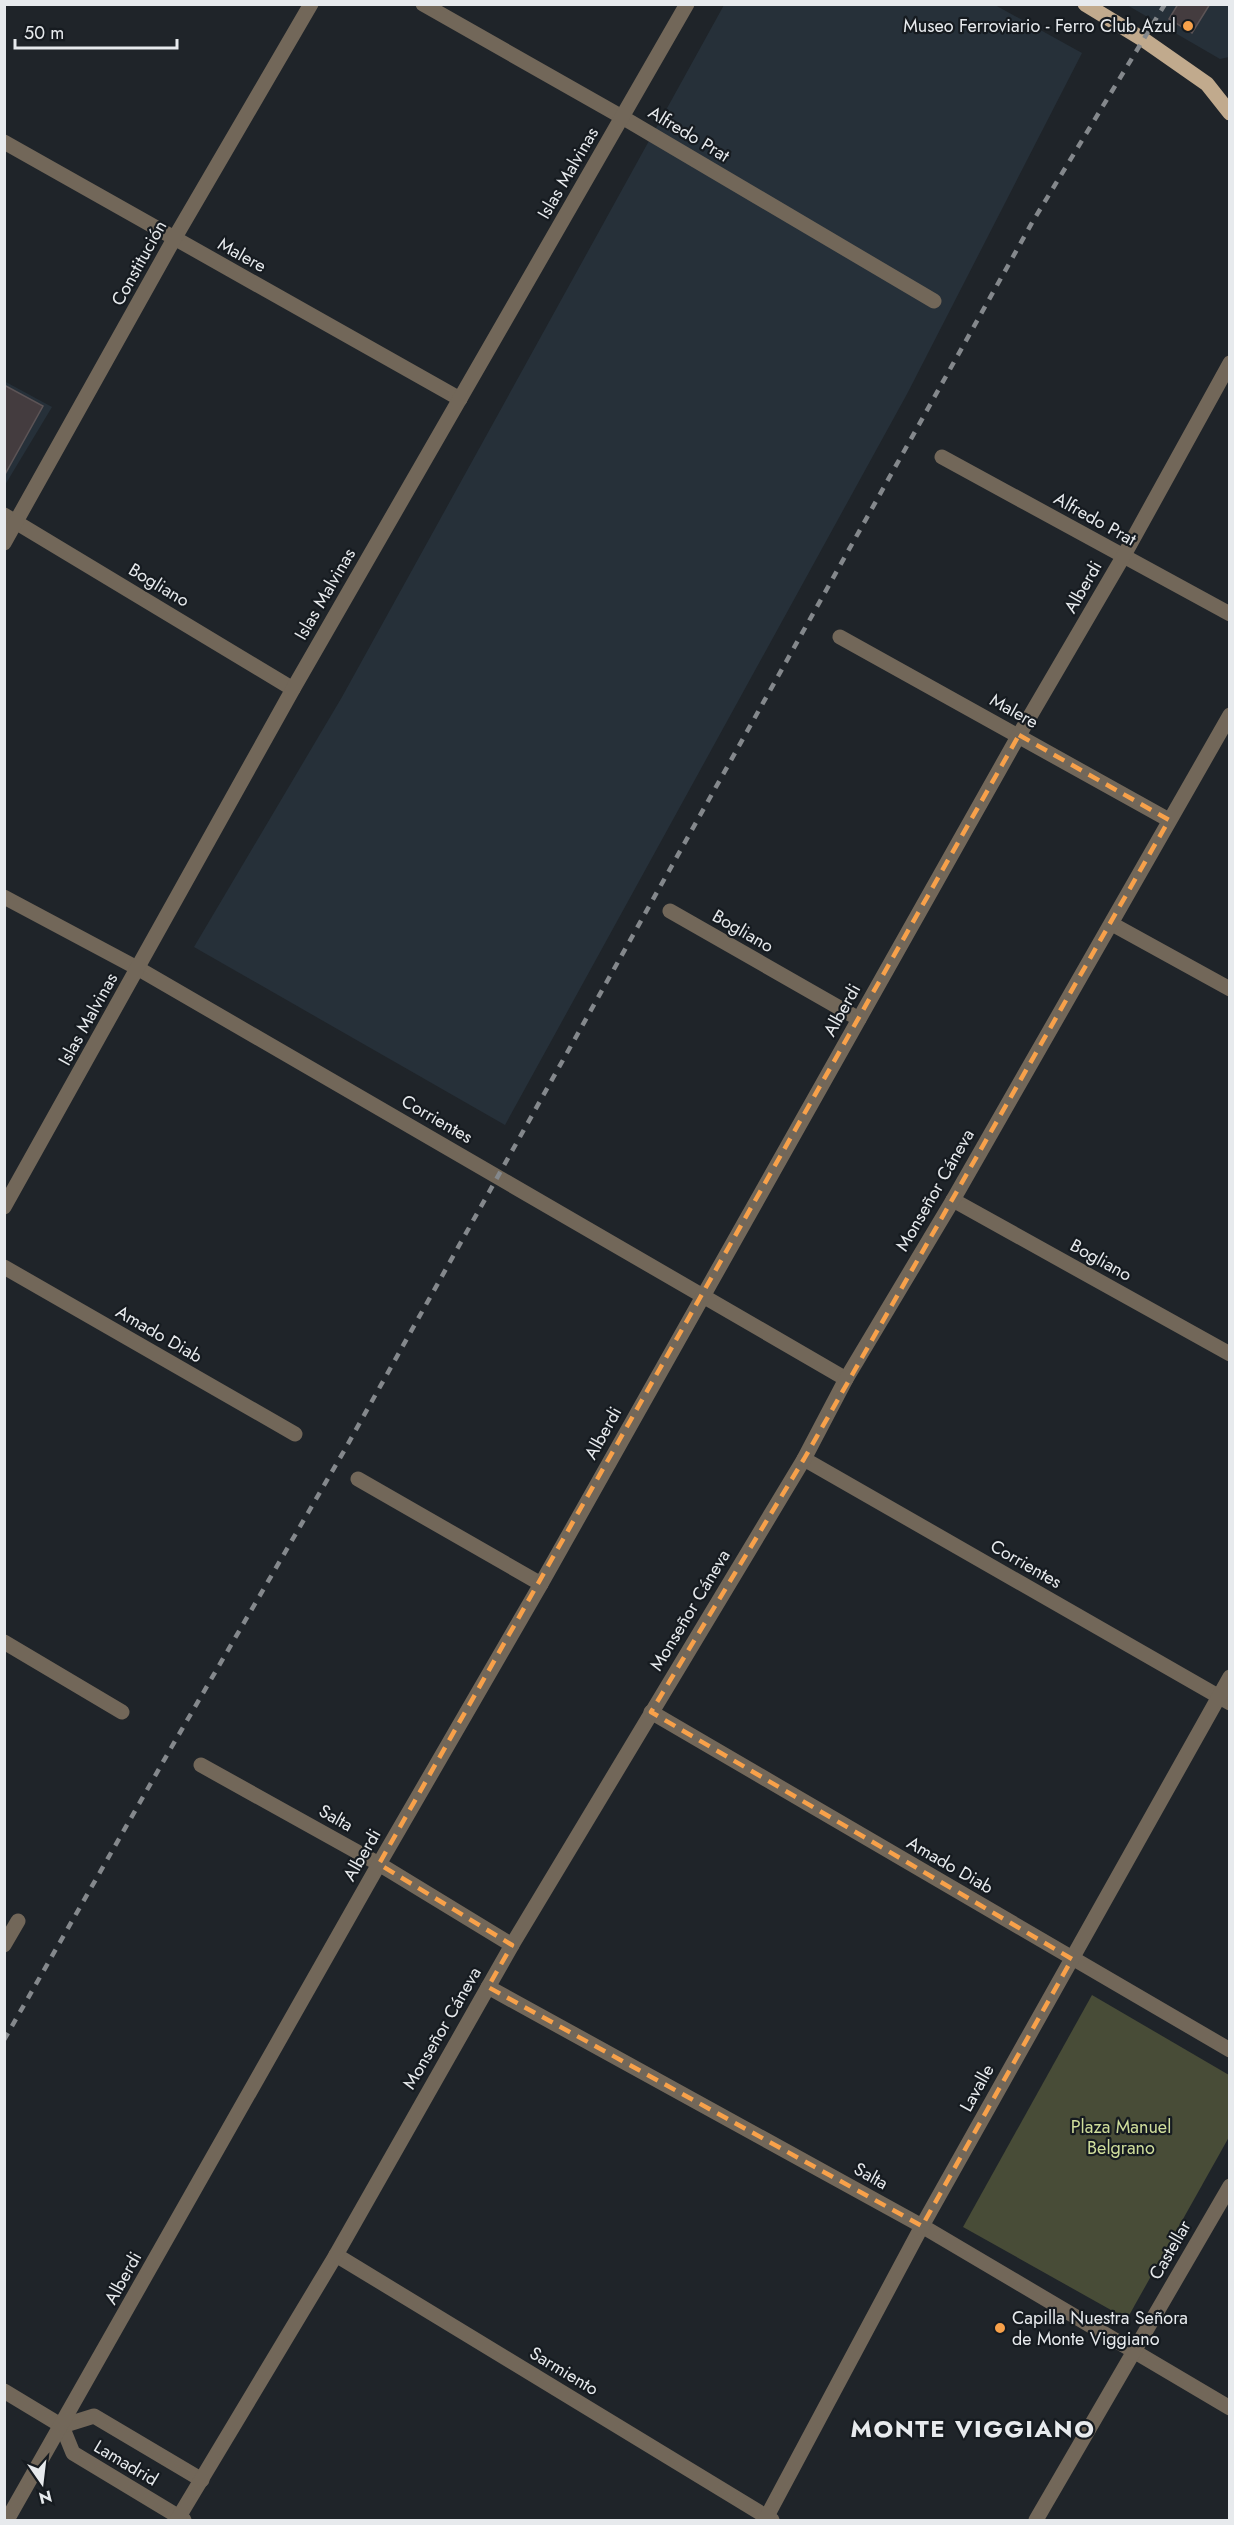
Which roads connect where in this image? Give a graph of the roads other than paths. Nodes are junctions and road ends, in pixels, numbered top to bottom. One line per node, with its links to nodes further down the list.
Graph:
1 (311, 4): 10 (street, Constitución)
2 (423, 4): 8 (street, Alfredo Prat)
3 (687, 4): 8 (street, Islas Malvinas)
4 (1085, 4): 5 (main road)
5 (1206, 84): 6 (main road); 7 (main road)
6 (1230, 91)
7 (1230, 113)
8 (622, 117): 11 (street, Alfredo Prat); 13 (street, Islas Malvinas)
9 (4, 142): 10 (street, Malere)
10 (174, 239): 13 (street, Malere); 15 (street, Constitución)
11 (934, 301)
12 (1230, 363): 17 (street, Alberdi)
13 (460, 399): 20 (street, Islas Malvinas)
14 (942, 457): 17 (street, Alfredo Prat)
15 (10, 519): 16 (street, Constitución); 20 (street, Bogliano)
16 (4, 543)
17 (1123, 557): 18 (street, Alfredo Prat); 22 (street, Alberdi)
18 (1230, 614)
19 (840, 637): 22 (street, Malere)
20 (293, 689): 27 (street, Islas Malvinas)
21 (1230, 715): 23 (street, Monseñor Cáneva)
22 (1019, 735): 23 (street, Malere); 29 (street, Alberdi)
23 (1169, 820): 26 (street, Monseñor Cáneva)
24 (4, 897): 27 (street, Corrientes)
25 (670, 912): 29 (street, Bogliano)
26 (1112, 924): 28 (street); 30 (street, Monseñor Cáneva)
27 (139, 969): 31 (street, Islas Malvinas); 33 (street, Corrientes)
28 (1230, 989)
29 (859, 1019): 33 (street, Alberdi)
30 (953, 1200): 34 (street, Bogliano); 35 (street, Monseñor Cáneva)
31 (4, 1207)
32 (4, 1268): 36 (street, Amado Diab)
33 (702, 1297): 35 (street, Corrientes); 39 (street, Alberdi)
34 (1230, 1354)
35 (846, 1379): 37 (street, Monseñor Cáneva)
36 (295, 1434)
37 (804, 1459): 42 (street, Corrientes); 44 (street, Monseñor Cáneva)
38 (358, 1479): 39 (street)
39 (541, 1584): 46 (street, Alberdi)
40 (4, 1642): 43 (street)
41 (1230, 1677): 42 (street, Lavalle)
42 (1224, 1700): 50 (street, Lavalle)
43 (122, 1712)
44 (651, 1712): 49 (street, Monseñor Cáneva); 50 (street, Amado Diab)
45 (201, 1765): 46 (street, Salta)
46 (379, 1864): 49 (street, Salta); 59 (street, Alberdi)
47 (18, 1922): 48 (street)
48 (4, 1945)
49 (513, 1945): 51 (street, Monseñor Cáneva)
50 (1072, 1959): 52 (street, Amado Diab); 54 (street, Lavalle)
51 (488, 1987): 54 (street, Salta); 55 (street, Monseñor Cáneva)
52 (1230, 2050)
53 (1230, 2186): 56 (street, Castellar)
54 (922, 2226): 56 (street, Salta); 63 (street, Lavalle)
55 (336, 2255): 60 (street, Monseñor Cáneva); 63 (street, Sarmiento)
56 (1132, 2352): 58 (street, Salta); 64 (street, Castellar)
57 (4, 2391): 59 (street)
58 (1230, 2408)
59 (62, 2426): 60 (street, Lamadrid); 61 (street, Lamadrid); 62 (street, Alberdi)
60 (202, 2480): 61 (street, Monseñor Cáneva)
61 (180, 2519)
62 (7, 2520)
63 (768, 2520)
64 (1036, 2520)

